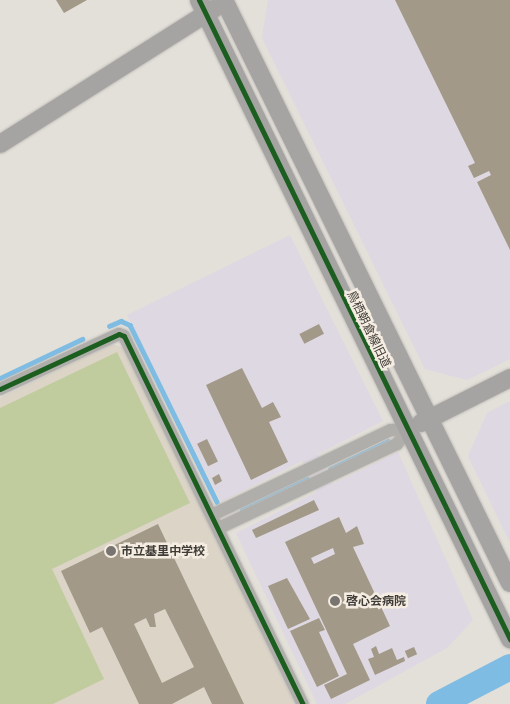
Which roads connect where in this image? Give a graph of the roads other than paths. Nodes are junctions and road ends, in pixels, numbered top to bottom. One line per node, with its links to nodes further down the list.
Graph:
1 (225, 1): 2 (street); 6 (street, 鳥栖朝倉線旧道)
2 (202, 7): 3 (street); 7 (street, 鳥栖朝倉線旧道)
3 (0, 144)
4 (510, 378): 6 (street)
5 (0, 389): 8 (street)
6 (430, 418): 7 (street); 10 (street, 鳥栖朝倉線旧道)
7 (408, 430): 8 (street); 9 (street); 11 (street, 鳥栖朝倉線旧道)
8 (214, 514): 9 (street)
9 (219, 528): 12 (street)
10 (510, 583)
11 (507, 634)
12 (303, 704)

